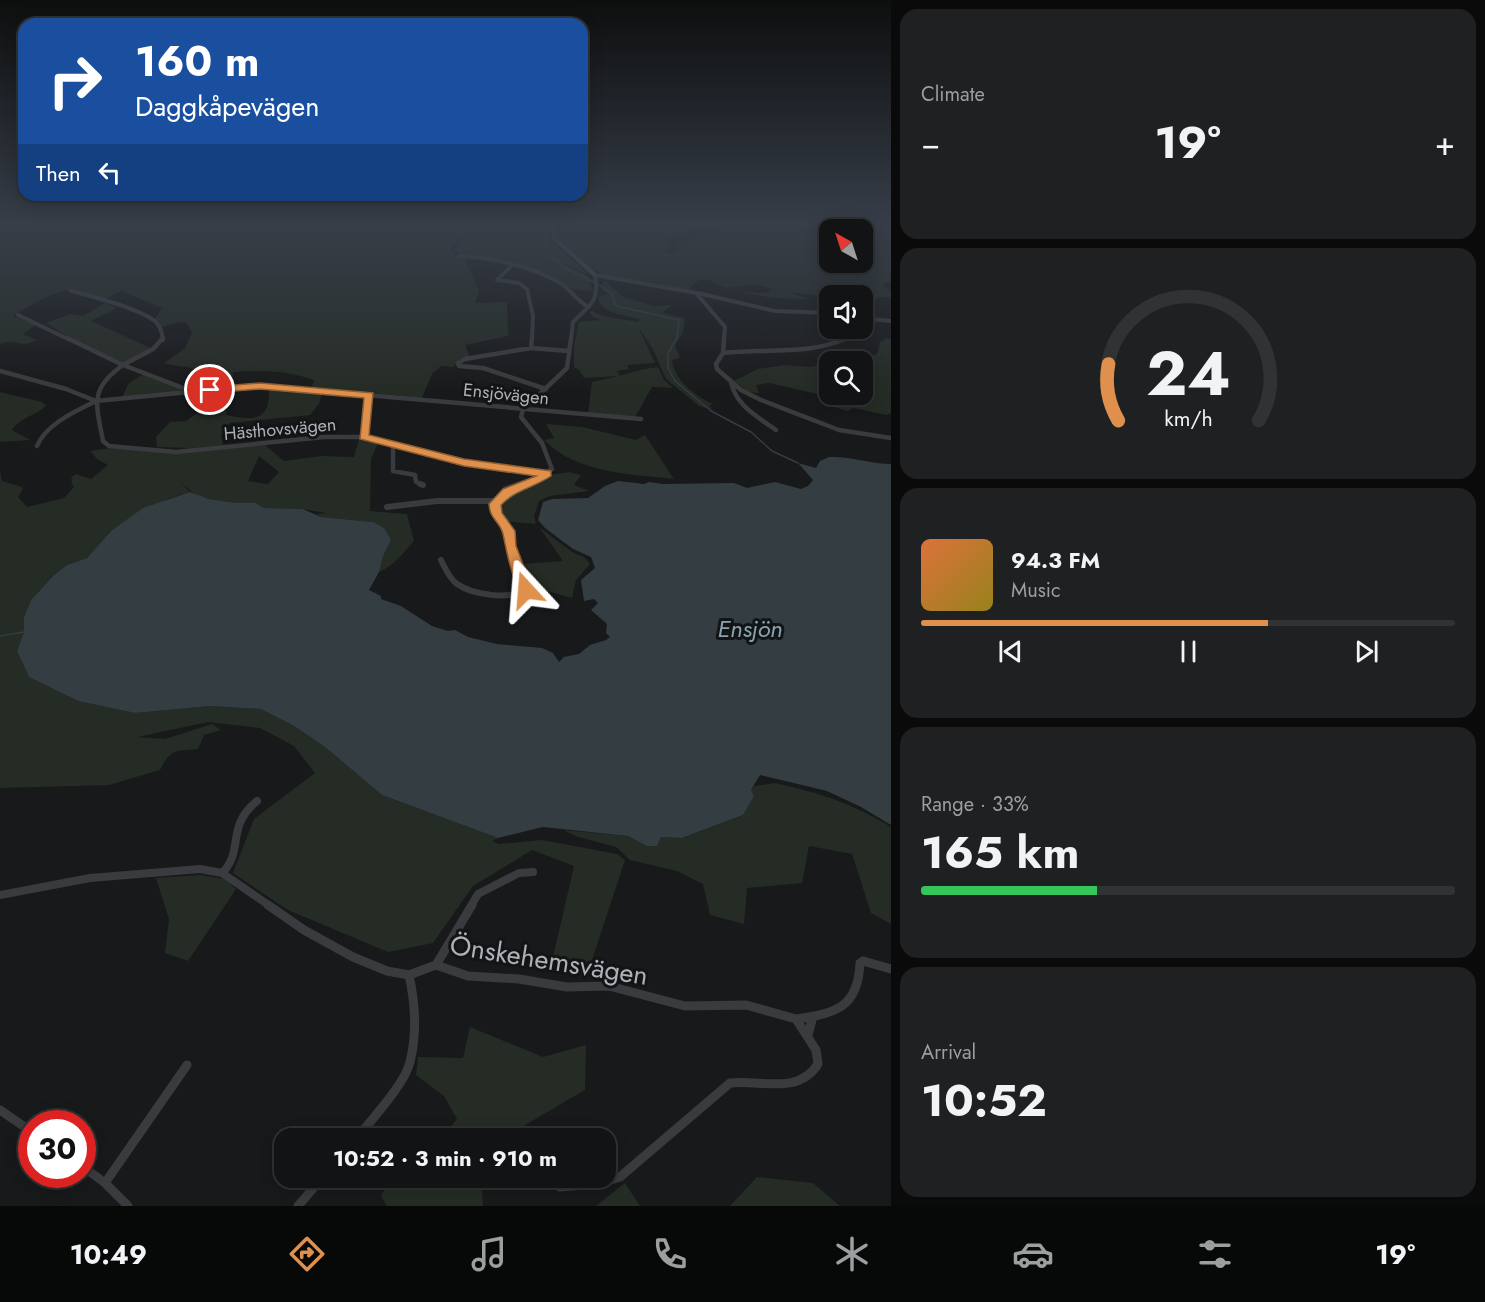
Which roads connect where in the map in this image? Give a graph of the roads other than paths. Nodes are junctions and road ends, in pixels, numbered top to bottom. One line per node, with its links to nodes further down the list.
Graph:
1 (499, 280): 13 (street)
2 (557, 280): 7 (street)
3 (595, 280): 7 (street)
4 (625, 280): 6 (street)
5 (71, 291): 16 (street)
6 (696, 293): 8 (street); 15 (street)
7 (589, 308): 14 (street)
8 (819, 313)
9 (18, 315): 16 (street, Ensjövägen)
10 (873, 319): 11 (street)
11 (891, 321)
12 (844, 339): 15 (street)
13 (531, 348): 14 (street); 19 (street)
14 (569, 351): 19 (street)
15 (723, 353): 18 (street)
16 (123, 365): 20 (street, Ensjövägen); 22 (street)
17 (0, 371): 22 (street)
18 (731, 382): 25 (street); 27 (street)
19 (546, 389): 23 (street)
20 (191, 391): 21 (street, Ensjövägen); 22 (street)
21 (369, 395): 23 (street, Ensjövägen); 26 (street)
22 (96, 401): 26 (street, Hästhovsvägen); 29 (street)
23 (523, 409): 24 (street, Ensjövägen); 30 (street)
24 (641, 419)
25 (776, 430)
26 (364, 437): 28 (street, Hästhovsvägen)
27 (891, 438)
28 (393, 445): 30 (street, Hästhovsvägen); 31 (street)
29 (37, 446)
30 (547, 474): 32 (street)
31 (423, 485)
32 (497, 501): 33 (street); 34 (street)
33 (387, 507)
34 (441, 560)
35 (257, 801): 37 (street)
36 (533, 872): 39 (street)
37 (222, 873): 38 (street); 41 (street)
38 (0, 895)
39 (436, 965): 41 (street, Önskehemsvägen); 43 (street, Önskehemsvägen)
40 (891, 969): 42 (street, Önskehemsvägen)
41 (409, 975): 48 (street)
42 (813, 1016): 43 (street, Önskehemsvägen); 44 (street)
43 (796, 1019): 44 (street)
44 (808, 1035): 50 (street)
45 (188, 1065): 51 (street)
46 (0, 1110): 47 (street)
47 (18, 1122)
48 (365, 1128)
49 (96, 1176): 51 (street)
50 (616, 1179)
51 (105, 1183): 53 (street)
52 (313, 1188): 54 (street)
53 (128, 1206)
54 (298, 1206)

